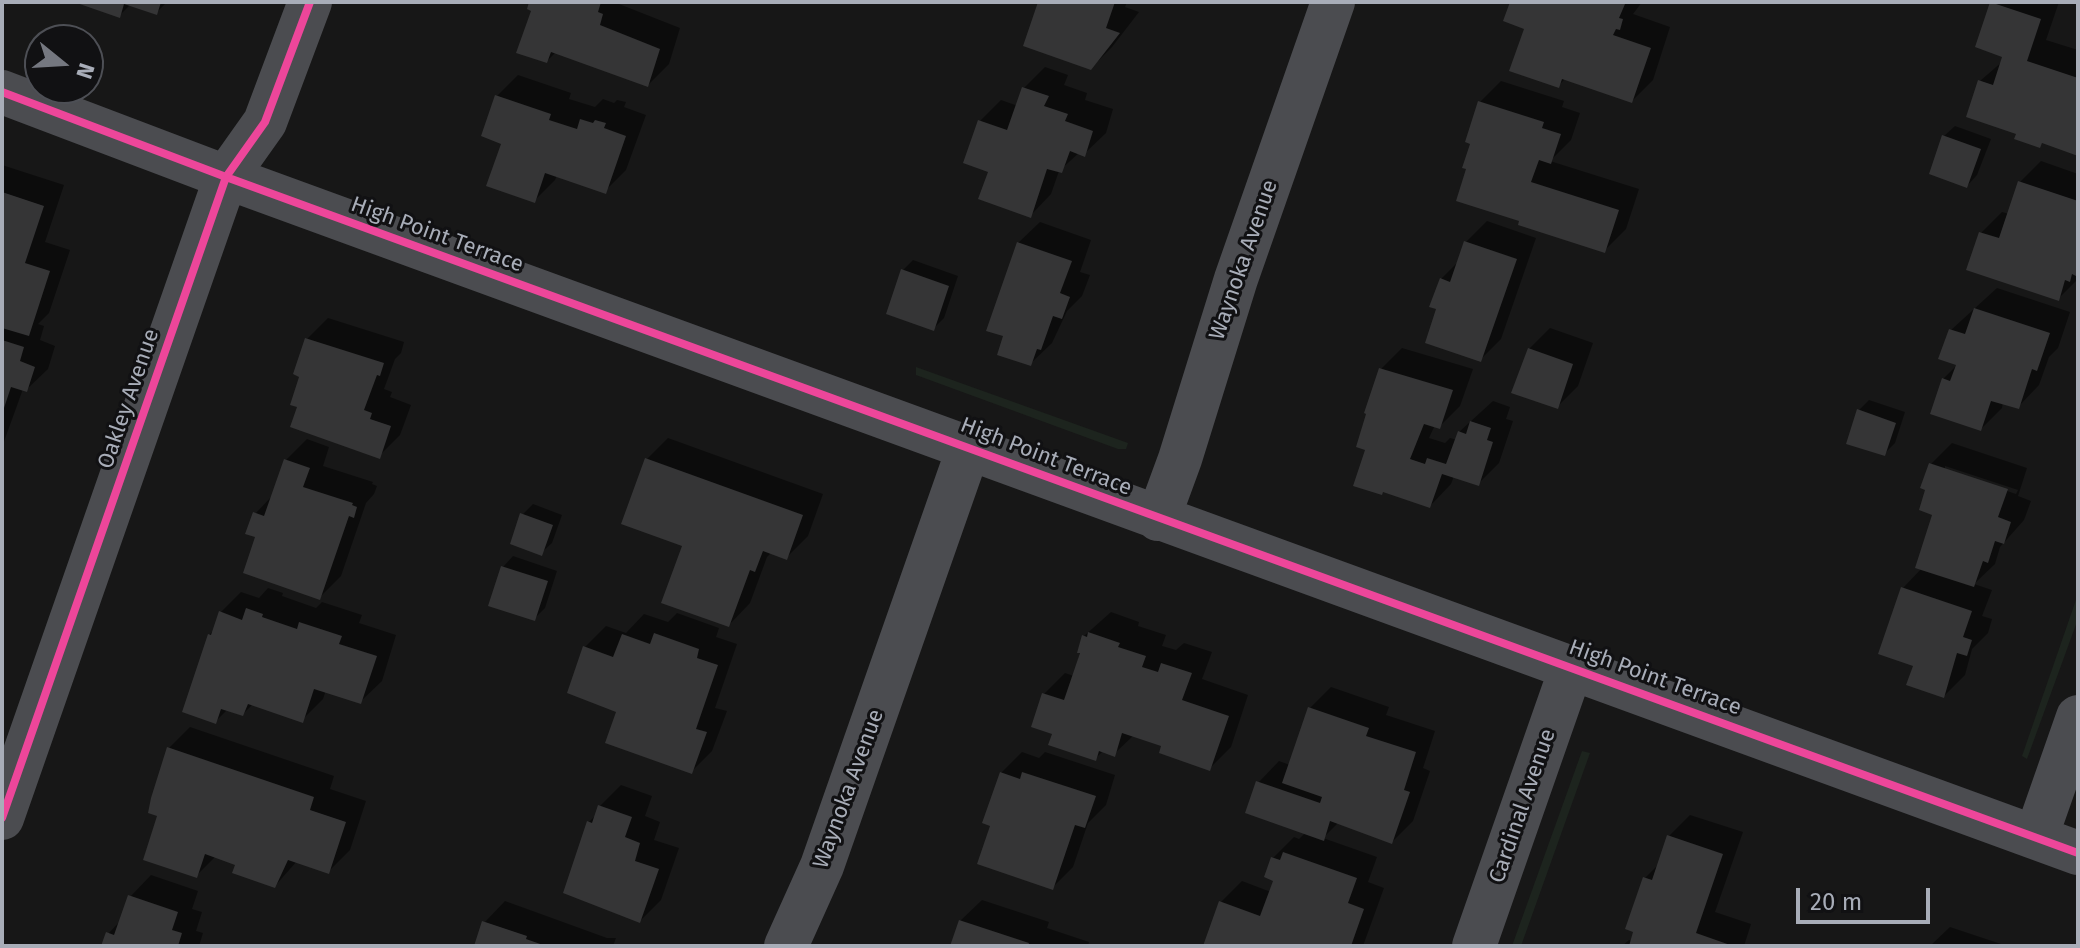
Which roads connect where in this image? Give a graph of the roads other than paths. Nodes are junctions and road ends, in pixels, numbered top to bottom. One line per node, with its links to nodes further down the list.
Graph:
1 (310, 2): 4 (street, Oakley Avenue)
2 (1333, 2): 6 (street, Waynoka Avenue)
3 (2, 92): 4 (street, High Point Terrace)
4 (226, 177): 5 (street, High Point Terrace); 9 (street, Oakley Avenue)
5 (969, 447): 6 (street, High Point Terrace); 12 (street, Waynoka Avenue)
6 (1158, 519): 7 (street, High Point Terrace)
7 (1572, 666): 10 (street, High Point Terrace); 13 (street, Cardinal Avenue)
8 (2078, 717): 10 (street)
9 (2, 818)
10 (2036, 837): 11 (street, High Point Terrace)
11 (2078, 853)
12 (786, 946)
13 (1474, 946)

